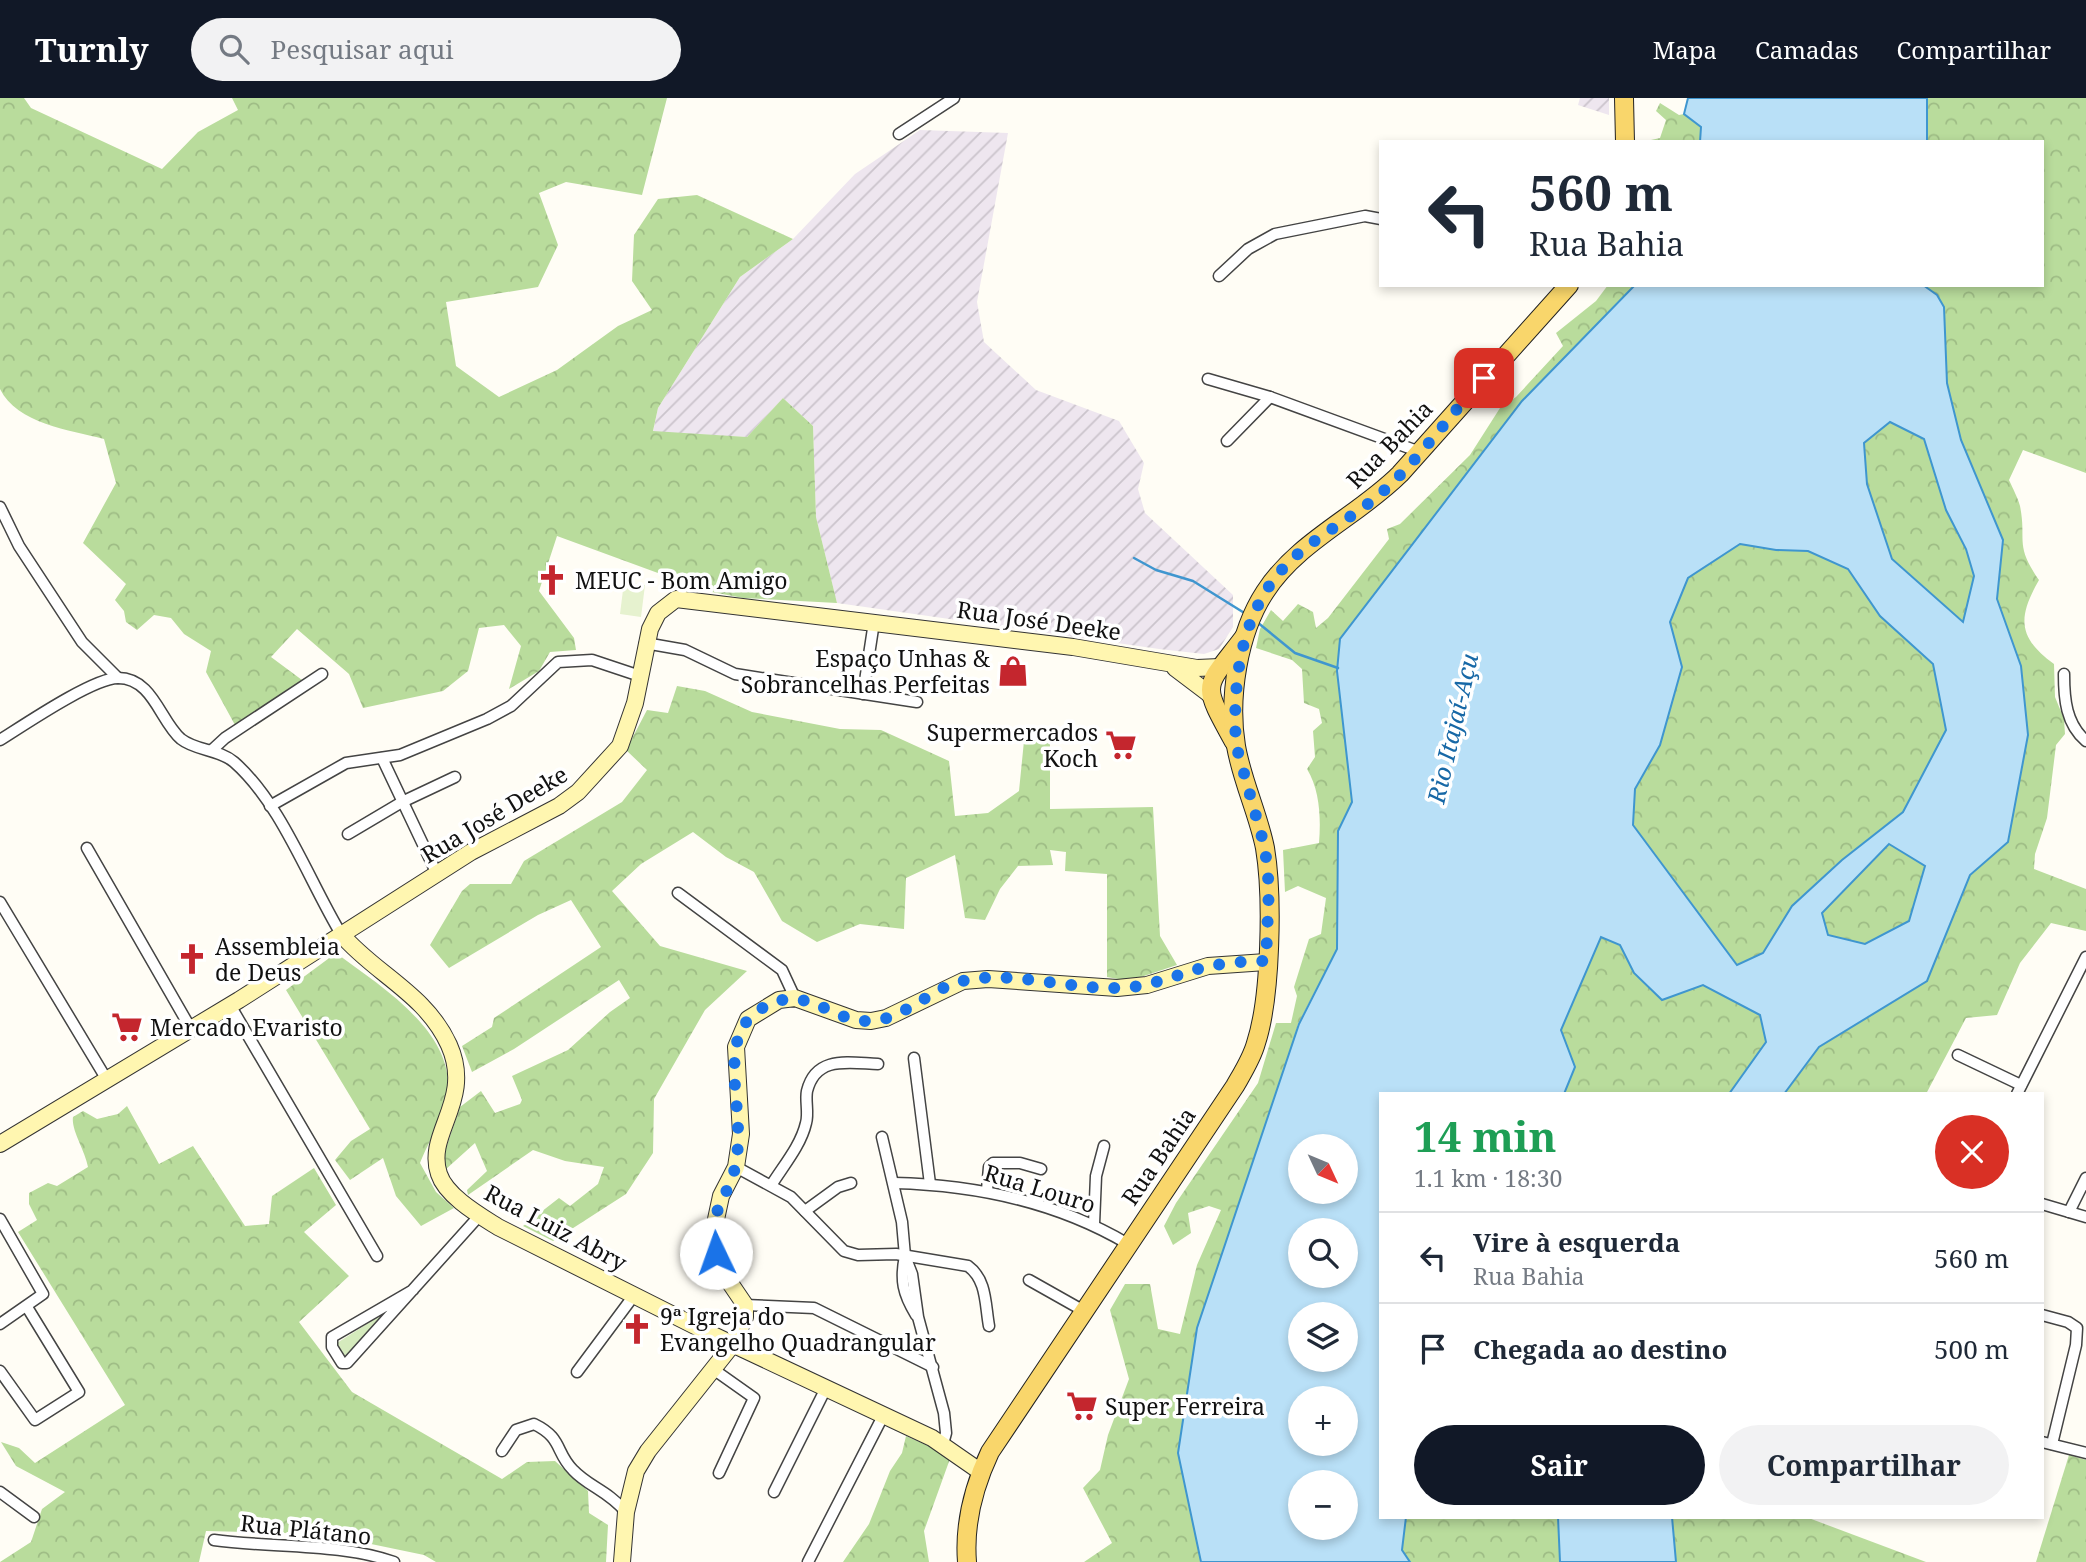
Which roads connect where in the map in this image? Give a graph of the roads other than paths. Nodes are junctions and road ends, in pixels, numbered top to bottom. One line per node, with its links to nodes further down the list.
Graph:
1 (954, 98): 3 (street)
2 (1624, 98): 4 (main road)
3 (899, 134)
4 (1625, 140)
5 (1379, 219): 6 (street)
6 (1219, 276)
7 (1567, 287): 11 (main road, Rua Bahia)
8 (1208, 379): 9 (street)
9 (1270, 397): 10 (street); 11 (street)
10 (1227, 441)
11 (1420, 452): 13 (main road, Rua Bahia)
12 (0, 507): 22 (street)
13 (1251, 620): 17 (main road, Rua Bahia); 18 (main road, Rua Bahia)
14 (874, 622): 15 (street, Rua José Deeke); 16 (street, Rua José Deeke); 23 (street)
15 (645, 643): 21 (street, Rua José Deeke); 23 (street)
16 (1166, 663): 17 (street, Rua José Deeke); 24 (street, Rua José Deeke)
17 (1220, 667): 18 (main road); 24 (main road, Rua Bahia)
18 (1238, 673): 25 (main road, Rua Bahia)
19 (322, 674): 30 (street)
20 (2064, 674): 28 (street)
21 (640, 676): 31 (street); 37 (street, Rua José Deeke)
22 (118, 678): 27 (street); 30 (street)
23 (863, 694): 26 (street)
24 (1212, 696): 25 (main road); 29 (main road, Rua Bahia)
25 (1234, 698): 29 (main road, Rua Bahia)
26 (916, 702)
27 (0, 740)
28 (2086, 741)
29 (1236, 745): 42 (main road, Rua Bahia)
30 (212, 750): 34 (street)
31 (382, 758): 33 (street); 34 (street)
32 (454, 777): 33 (street)
33 (402, 802): 35 (street); 37 (street)
34 (270, 806): 40 (street)
35 (348, 834)
36 (87, 848): 45 (street)
37 (437, 874): 40 (street, Rua José Deeke)
38 (678, 894): 43 (street)
39 (0, 902): 49 (street)
40 (341, 934): 44 (street, Rua José Deeke); 65 (street, Rua Luiz Abry)
41 (2086, 957): 50 (street)
42 (1266, 961): 43 (street); 69 (main road, Rua Bahia)
43 (795, 998): 54 (street)
44 (230, 1005): 45 (street, Rua José Deeke); 70 (street)
45 (191, 1029): 49 (street, Rua José Deeke)
46 (1958, 1055): 50 (street)
47 (914, 1058): 60 (street)
48 (878, 1065): 59 (street)
49 (107, 1080): 52 (street, Rua José Deeke)
50 (2019, 1089)
51 (882, 1137): 58 (street)
52 (0, 1144)
53 (1104, 1146): 68 (street)
54 (736, 1167): 59 (street); 75 (street)
55 (1041, 1169): 61 (street)
56 (2086, 1178): 64 (street)
57 (851, 1183): 63 (street)
58 (894, 1183): 60 (street, Rua Louro); 71 (street)
59 (772, 1184): 63 (street)
60 (930, 1184): 61 (street, Rua Louro)
61 (987, 1190): 68 (street, Rua Louro)
62 (2044, 1205): 64 (street)
63 (805, 1211): 71 (street)
64 (2069, 1212): 66 (street)
65 (480, 1216): 73 (street); 74 (street, Rua Luiz Abry)
66 (2086, 1217)
67 (0, 1219): 76 (street)
68 (1094, 1224): 69 (street, Rua Louro)
69 (1128, 1244): 77 (main road, Rua Bahia)
70 (377, 1256)
71 (905, 1256): 80 (street); 82 (street)
72 (1029, 1280): 77 (street)
73 (413, 1290): 73 (street)
74 (635, 1294): 81 (street, Rua Luiz Abry); 85 (street)
75 (745, 1305): 81 (street); 82 (street)
76 (27, 1307): 79 (street); 84 (street)
77 (1084, 1311): 92 (main road, Rua Bahia)
78 (2044, 1316): 88 (street)
79 (0, 1324)
80 (989, 1326)
81 (733, 1344): 83 (street); 86 (street, Rua Luiz Abry)
82 (933, 1367): 89 (street)
83 (713, 1369): 93 (street); 96 (street)
84 (0, 1371)
85 (578, 1372)
86 (826, 1388): 87 (street, Rua Luiz Abry); 95 (street)
87 (883, 1416): 89 (street, Rua Luiz Abry); 101 (street)
88 (2047, 1443): 91 (street)
89 (943, 1444): 92 (street, Rua Luiz Abry)
90 (502, 1451): 96 (street)
91 (2086, 1453)
92 (981, 1472): 102 (main road, Rua Bahia)
93 (719, 1473)
94 (0, 1492): 97 (street)
95 (774, 1492)
96 (626, 1512): 100 (street)
97 (34, 1517)
98 (214, 1540): 99 (street, Rua Plátano)
99 (394, 1562)
100 (622, 1562)
101 (808, 1562)
102 (967, 1562)

